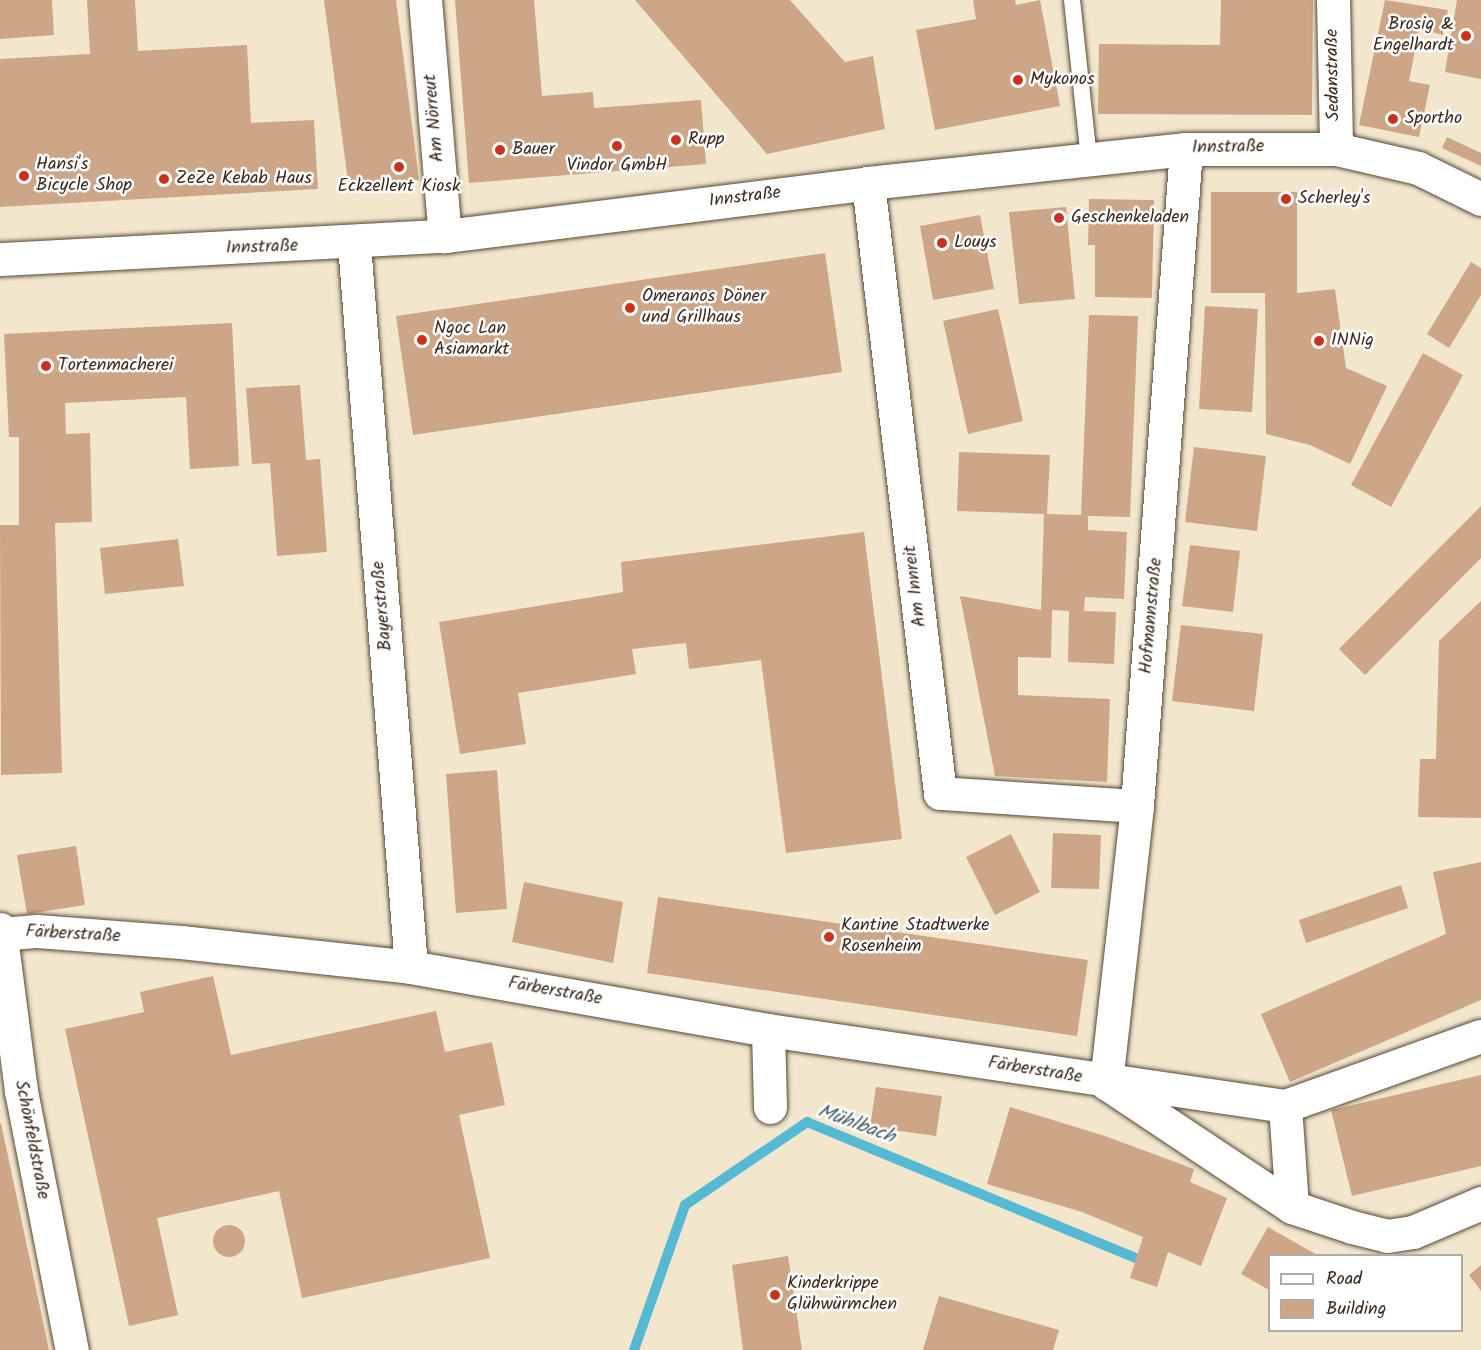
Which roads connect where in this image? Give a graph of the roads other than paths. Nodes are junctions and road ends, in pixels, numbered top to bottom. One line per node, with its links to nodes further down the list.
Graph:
1 (425, 0): 9 (street, Am Nörreut)
2 (1072, 0): 6 (lane)
3 (1333, 0): 5 (street, Sedanstraße)
4 (1186, 148): 5 (street, Innstraße); 6 (street, Innstraße); 12 (street, Hofmannstraße)
5 (1336, 149): 8 (street, Innstraße)
6 (1089, 158): 7 (street, Innstraße)
7 (868, 183): 9 (street, Innstraße); 12 (street, Am Innreit)
8 (1481, 199)
9 (445, 236): 10 (street, Innstraße)
10 (354, 244): 11 (street, Innstraße); 15 (street, Bayerstraße)
11 (0, 259)
12 (1137, 806): 18 (street, Hofmannstraße)
13 (0, 929): 14 (street, Schönfeldstraße)
14 (1, 934): 15 (street, Färberstraße); 23 (street, Schönfeldstraße)
15 (411, 968): 16 (street, Färberstraße)
16 (768, 1030): 18 (street, Färberstraße); 20 (street)
17 (1481, 1036): 19 (street, Färberstraße)
18 (1107, 1083): 19 (street, Färberstraße); 22 (street, Färberstraße)
19 (1286, 1106): 22 (street)
20 (770, 1107)
21 (1481, 1203): 22 (street, Färberstraße)
22 (1292, 1206)
23 (72, 1350)

